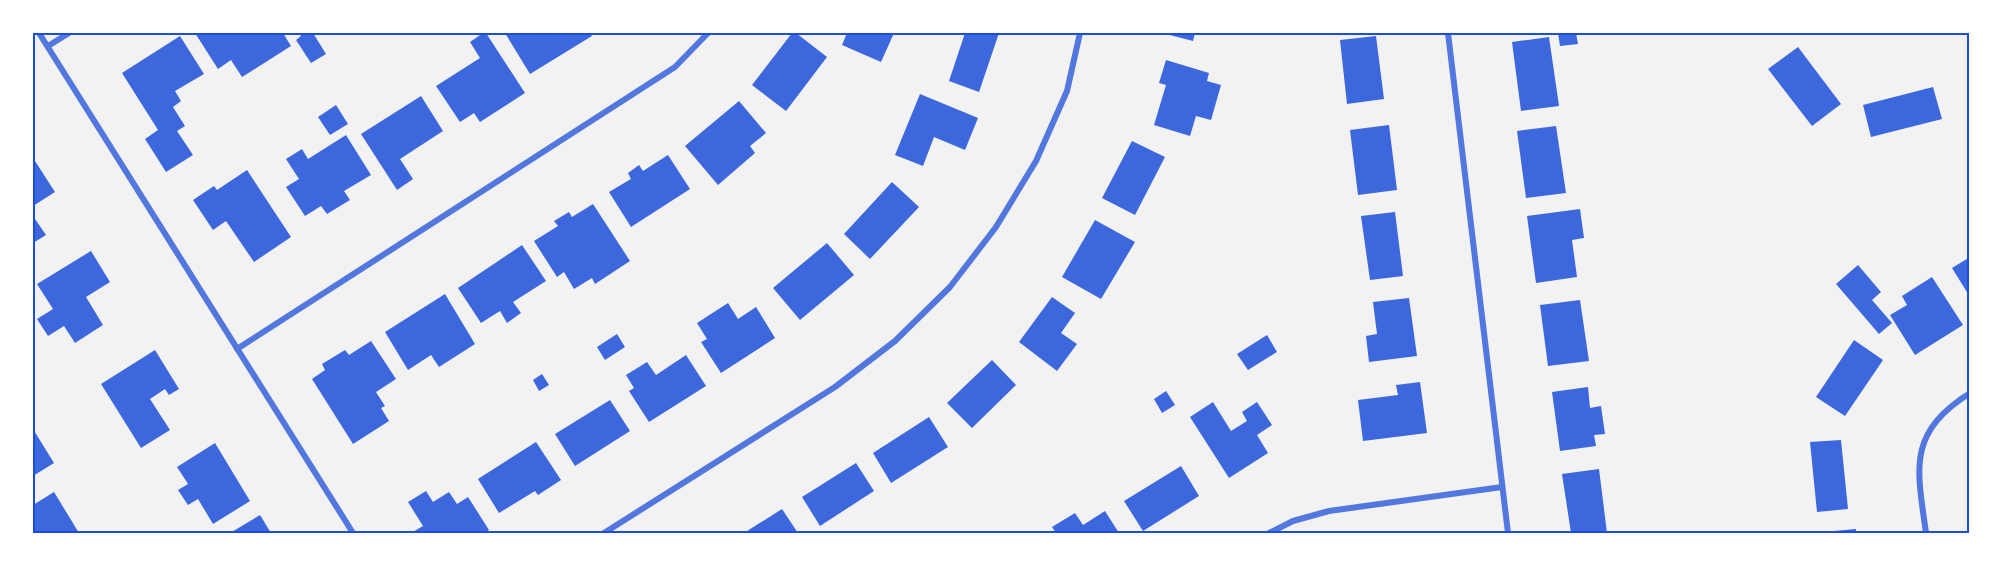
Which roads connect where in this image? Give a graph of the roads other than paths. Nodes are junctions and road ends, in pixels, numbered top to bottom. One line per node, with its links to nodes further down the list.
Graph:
1 (39, 33): 6 (street)
2 (69, 33): 6 (street)
3 (708, 33): 7 (street)
4 (1080, 33): 11 (street)
5 (1448, 33): 9 (street)
6 (48, 46): 7 (street)
7 (237, 349): 10 (street)
8 (1970, 393): 14 (street)
9 (1502, 487): 12 (street); 13 (street)
10 (353, 533)
11 (604, 533)
12 (1269, 533)
13 (1508, 533)
14 (1926, 533)

